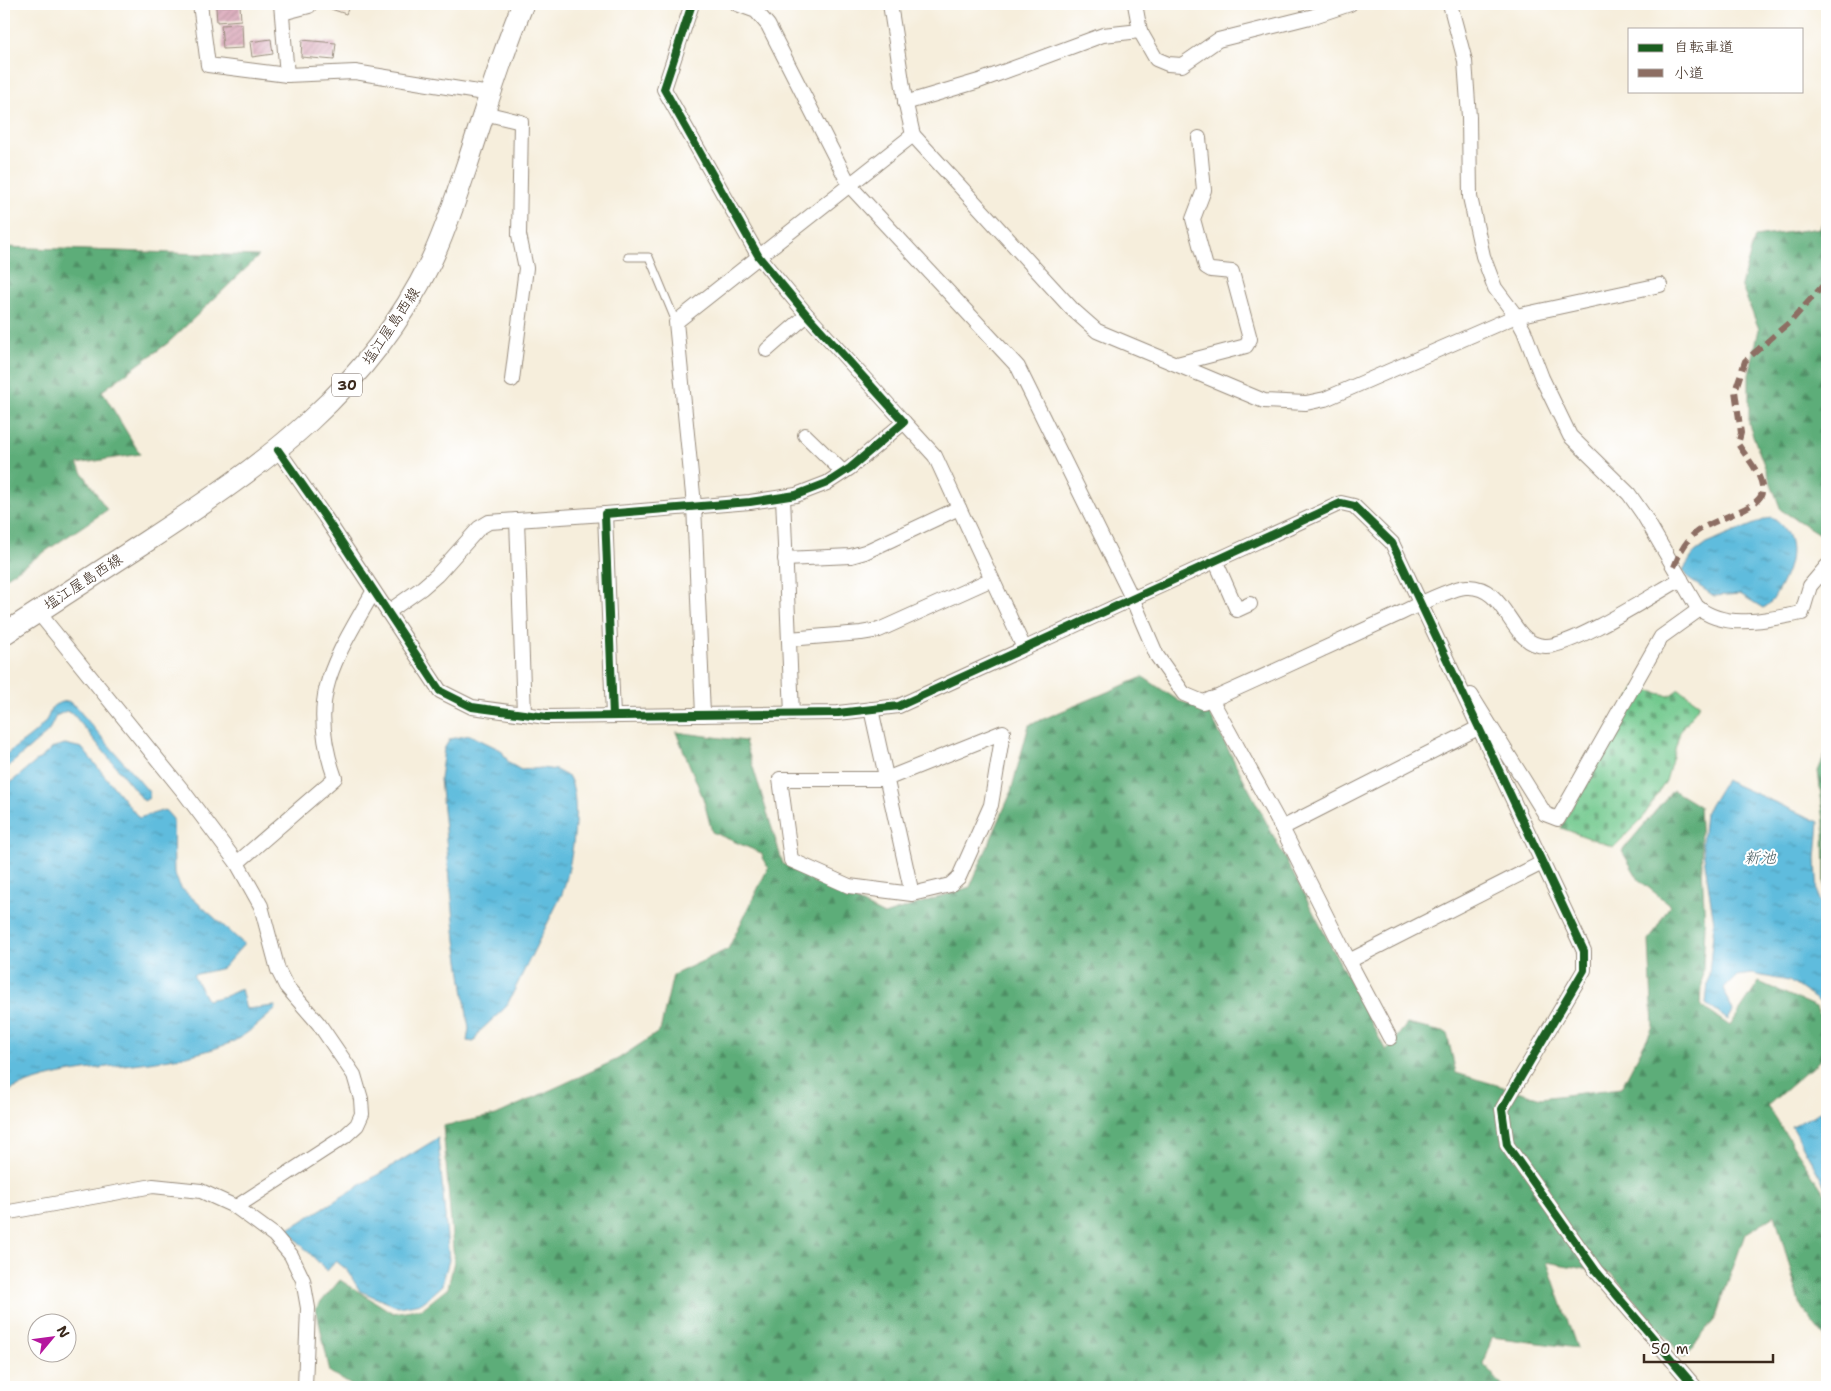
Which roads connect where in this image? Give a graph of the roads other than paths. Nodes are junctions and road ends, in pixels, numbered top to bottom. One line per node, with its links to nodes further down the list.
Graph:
1 (200, 4): 12 (street)
2 (310, 4): 10 (street)
3 (523, 4): 14 (main road, 塩江屋島西線 / 30)
4 (692, 4): 18 (street)
5 (737, 4): 17 (street)
6 (890, 4): 13 (street)
7 (1134, 4): 11 (street)
8 (1350, 4): 11 (street)
9 (1450, 4): 22 (street)
10 (281, 9): 12 (street)
11 (1140, 31): 13 (street)
12 (287, 75): 14 (street)
13 (905, 103): 15 (street)
14 (487, 104): 26 (street); 29 (main road, 塩江屋島西線 / 30)
15 (913, 136): 17 (street); 25 (street)
16 (1199, 138): 25 (street)
17 (850, 186): 18 (street); 42 (street)
18 (759, 257): 21 (street); 23 (street)
19 (628, 258): 23 (lane)
20 (1660, 285): 22 (street)
21 (807, 315): 24 (street); 27 (street)
22 (1516, 316): 25 (street); 39 (street)
23 (676, 322): 32 (street)
24 (766, 350)
25 (1177, 364)
26 (512, 380)
27 (904, 422): 30 (street); 33 (street)
28 (805, 435): 30 (street)
29 (278, 450): 41 (street); 46 (main road, 塩江屋島西線 / 30)
30 (843, 472): 31 (street)
31 (783, 497): 32 (street); 36 (street)
32 (694, 505): 34 (street); 56 (street)
33 (959, 508): 36 (street); 40 (street)
34 (605, 514): 35 (street); 57 (street)
35 (517, 520): 47 (street); 54 (street)
36 (786, 559): 49 (street)
37 (1215, 560): 42 (street); 43 (street); 44 (street)
38 (1827, 566): 45 (street)
39 (1681, 578): 44 (street); 45 (street)
40 (992, 579): 49 (street); 51 (street)
41 (373, 592): 47 (street); 61 (street)
42 (1132, 598): 51 (street); 52 (street)
43 (1250, 604)
44 (1420, 604): 50 (street); 52 (street)
45 (1700, 609): 50 (street)
46 (38, 612): 48 (main road, 塩江屋島西線 / 30); 61 (street)
47 (388, 612): 54 (street)
48 (4, 634)
49 (789, 639): 55 (street)
50 (1436, 640): 58 (street)
51 (1024, 648): 53 (street)
52 (1211, 699): 60 (street)
53 (870, 709): 55 (street); 59 (street)
54 (524, 714): 57 (street)
55 (792, 714): 56 (street)
56 (703, 715): 57 (street)
57 (613, 716)
58 (1478, 728): 60 (street); 62 (street)
59 (886, 779): 63 (street); 63 (street); 63 (street)
60 (1282, 828): 64 (street)
61 (237, 863): 66 (street)
62 (1542, 863): 64 (street); 69 (street)
63 (912, 894)
64 (1349, 961): 65 (street)
65 (1390, 1038)
66 (236, 1207): 67 (street); 68 (street)
67 (4, 1213)
68 (305, 1387)
69 (1694, 1387)

